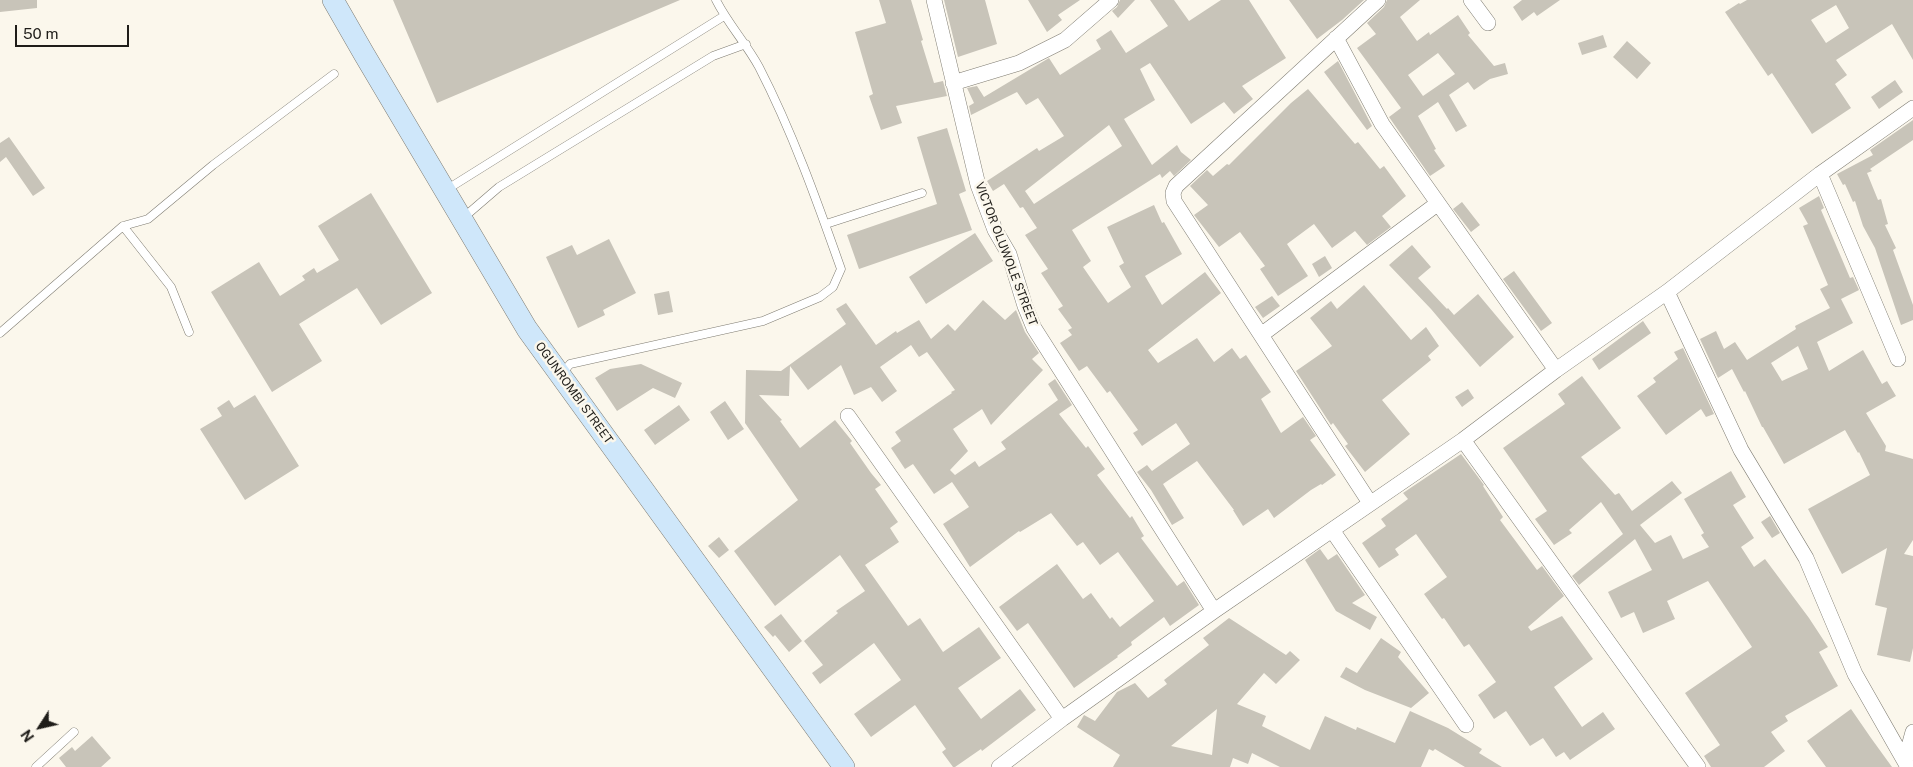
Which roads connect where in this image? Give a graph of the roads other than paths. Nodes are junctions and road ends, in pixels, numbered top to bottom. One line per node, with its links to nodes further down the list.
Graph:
1 (334, 0): 15 (street, OGUNROMBI STREET)
2 (716, 0): 7 (lane)
3 (934, 0): 12 (street, VICTOR OLUWOLE STREET)
4 (1111, 0): 12 (street)
5 (1378, 0): 9 (street)
6 (1471, 0): 8 (street)
7 (724, 16): 10 (lane); 15 (lane)
8 (1488, 23)
9 (1336, 38): 17 (street); 24 (street)
10 (746, 44): 18 (lane); 19 (lane)
11 (334, 74): 20 (lane)
12 (953, 83): 32 (street, VICTOR OLUWOLE STREET)
13 (1913, 108): 14 (street)
14 (1820, 174): 21 (street); 25 (street)
15 (446, 190): 18 (street, OGUNROMBI STREET)
16 (922, 193): 19 (lane)
17 (1437, 204): 24 (street); 26 (street)
18 (462, 219): 27 (street, OGUNROMBI STREET)
19 (826, 224): 27 (lane)
20 (122, 226): 22 (lane); 23 (lane)
21 (1667, 292): 26 (street); 37 (street)
22 (189, 332)
23 (0, 333)
24 (1261, 335): 30 (street)
25 (1898, 359)
26 (1556, 370): 29 (street)
27 (561, 375): 39 (street, OGUNROMBI STREET)
28 (848, 416): 33 (street)
29 (1463, 440): 30 (street); 41 (street)
30 (1370, 503): 31 (street)
31 (1332, 530): 32 (street); 34 (street)
32 (1214, 611): 33 (street)
33 (1062, 719): 40 (street)
34 (1466, 725)
35 (74, 732): 38 (lane)
36 (1913, 732): 37 (street)
37 (1906, 764)
38 (36, 767)
39 (844, 767)
40 (999, 767)
41 (1698, 767)

